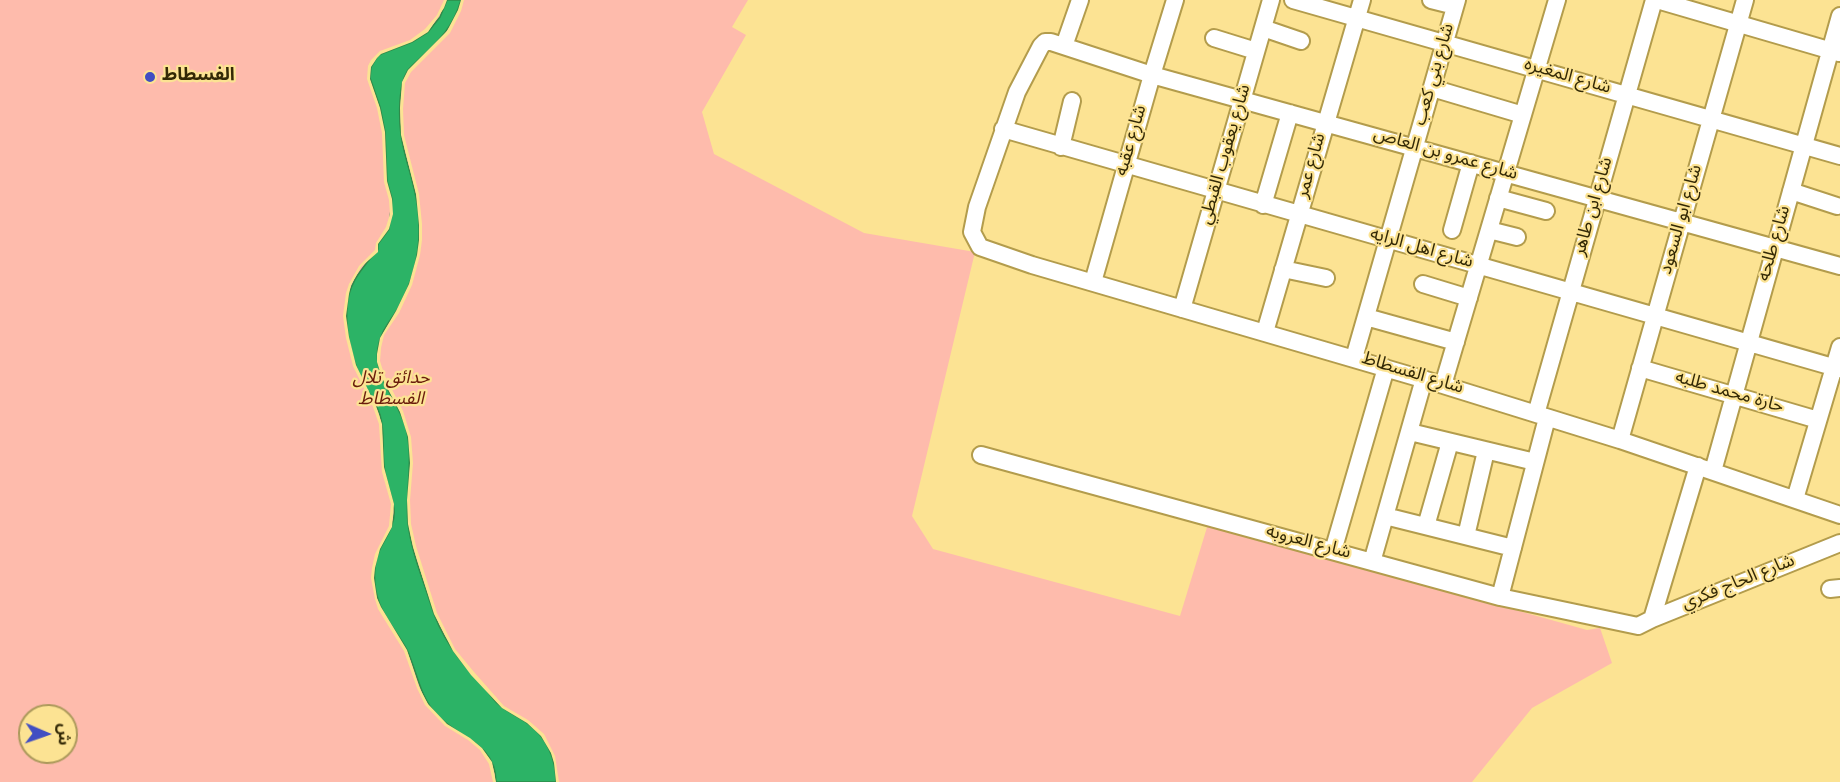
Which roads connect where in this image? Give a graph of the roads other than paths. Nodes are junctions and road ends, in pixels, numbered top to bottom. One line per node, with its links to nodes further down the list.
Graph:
1 (1080, 0): 18 (street)
2 (1175, 0): 22 (street, شارع عقبه)
3 (1271, 0): 14 (street, شارع يعقوب القبطي)
4 (1293, 0): 12 (street, شارع المغيره)
5 (1362, 0): 12 (street, شارع عمر)
6 (1431, 0): 10 (street)
7 (1557, 0): 21 (street)
8 (1655, 0): 13 (street); 24 (street, شارع ابن طاهر)
9 (1745, 0): 13 (street, شارع ابو السعود)
10 (1456, 3): 17 (street, شارع بني كعب)
11 (1840, 16): 20 (street, شارع طلحه)
12 (1357, 18): 17 (street, شارع المغيره); 30 (street, شارع عمر)
13 (1738, 24): 20 (street); 29 (street, شارع ابو السعود)
14 (1263, 28): 16 (street); 19 (street, شارع يعقوب القبطي)
15 (1214, 38): 19 (street)
16 (1301, 41)
17 (1445, 43): 21 (street, شارع المغيره); 23 (street, شارع بني كعب)
18 (1057, 44): 22 (street, شارع عمرو بن العاص); 31 (street)
19 (1256, 51): 25 (street, شارع يعقوب القبطي)
20 (1835, 52): 32 (street, شارع طلحه)
21 (1537, 69): 24 (street, شارع المغيره); 28 (street)
22 (1152, 75): 25 (street, شارع عمرو بن العاص); 37 (street, شارع عقبه)
23 (1432, 88): 28 (street); 34 (street, شارع بني كعب)
24 (1627, 95): 29 (street, شارع المغيره); 42 (street, شارع ابن طاهر)
25 (1243, 100): 27 (street, شارع عمرو بن العاص); 39 (street, شارع يعقوب القبطي)
26 (1072, 101): 33 (street)
27 (1290, 113): 30 (street, شارع عمرو بن العاص); 43 (street)
28 (1523, 115): 38 (street)
29 (1711, 119): 32 (street, شارع المغيره); 47 (street, شارع ابو السعود)
30 (1326, 123): 34 (street, شارع عمرو بن العاص); 46 (street, شارع عمر)
31 (1003, 129): 33 (street, شارع اهل الرايه); 57 (street, شارع الفسطاط)
32 (1804, 145): 35 (street, شارع المغيره); 40 (street, شارع طلحه)
33 (1061, 147): 37 (street, شارع اهل الرايه)
34 (1415, 148): 36 (street, شارع عمرو بن العاص); 51 (street, شارع بني كعب)
35 (1840, 156)
36 (1471, 163): 38 (street, شارع عمرو بن العاص); 48 (street)
37 (1126, 165): 39 (street, شارع اهل الرايه); 57 (street, شارع عقبه)
38 (1506, 173): 41 (street); 42 (street, شارع عمرو بن العاص)
39 (1216, 191): 43 (street, شارع اهل الرايه); 61 (street, شارع يعقوب القبطي)
40 (1791, 192): 44 (street); 52 (street, شارع طلحه)
41 (1498, 198): 45 (street); 49 (street)
42 (1597, 198): 47 (street, شارع عمرو بن العاص); 59 (street, شارع ابن طاهر)
43 (1263, 204): 46 (street, شارع اهل الرايه)
44 (1837, 206)
45 (1546, 211)
46 (1299, 215): 51 (street, شارع اهل الرايه); 55 (street, شارع عمر)
47 (1682, 222): 52 (street, شارع عمرو بن العاص); 63 (street, شارع ابو السعود)
48 (1452, 230)
49 (1489, 230): 50 (street); 53 (street)
50 (1517, 237)
51 (1388, 240): 53 (street, شارع اهل الرايه); 62 (street, شارع بني كعب)
52 (1775, 248): 54 (street, شارع عمرو بن العاص); 66 (street, شارع طلحه)
53 (1478, 266): 59 (street, شارع اهل الرايه); 60 (street)
54 (1840, 266)
55 (1283, 269): 56 (street); 64 (street, شارع عمر)
56 (1326, 278)
57 (1093, 282): 61 (street, شارع الفسطاط)
58 (1423, 284): 60 (street)
59 (1570, 292): 63 (street, شارع اهل الرايه); 75 (street, شارع ابن طاهر)
60 (1468, 298): 65 (street)
61 (1182, 309): 64 (street, شارع الفسطاط)
62 (1366, 317): 65 (street); 68 (street, شارع بني كعب)
63 (1655, 317): 66 (street, شارع اهل الرايه); 70 (street, شارع ابو السعود)
64 (1265, 332): 68 (street, شارع الفسطاط)
65 (1455, 342): 73 (street)
66 (1749, 343): 71 (street, شارع اهل الرايه); 74 (street, شارع طلحه)
67 (1840, 347): 71 (street)
68 (1354, 358): 69 (street, شارع الفسطاط)
69 (1386, 368): 72 (street, شارع الفسطاط); 91 (street)
70 (1640, 368): 74 (street, حارة محمد طلبه); 78 (street, شارع ابو السعود)
71 (1837, 369): 76 (street)
72 (1424, 379): 73 (street, شارع الفسطاط); 77 (street)
73 (1443, 385): 75 (street, شارع الفسطاط)
74 (1734, 396): 76 (street, حارة محمد طلبه); 83 (street, شارع طلحه)
75 (1541, 416): 78 (street, شارع الفسطاط); 82 (street, شارع ابن طاهر)
76 (1818, 420): 84 (street)
77 (1410, 432): 79 (street); 86 (street)
78 (1620, 440): 83 (street, شارع الفسطاط)
79 (1450, 442): 80 (street); 87 (street)
80 (1486, 451): 82 (street); 88 (street)
81 (981, 455): 91 (street, شارع العروبه)
82 (1535, 462): 90 (street, شارع ابن طاهر)
83 (1705, 469): 84 (street, شارع الفسطاط); 94 (street)
84 (1795, 499): 85 (street, شارع الفسطاط)
85 (1840, 515)
86 (1385, 516): 87 (street); 92 (street)
87 (1426, 526): 88 (street)
88 (1466, 536): 90 (street)
89 (1840, 543): 94 (street, شارع الحاج فكري)
90 (1513, 549): 93 (street, شارع ابن طاهر)
91 (1334, 551): 92 (street, شارع العروبه)
92 (1372, 562): 93 (street, شارع العروبه)
93 (1500, 597): 94 (street, شارع العروبه)
94 (1645, 622)

